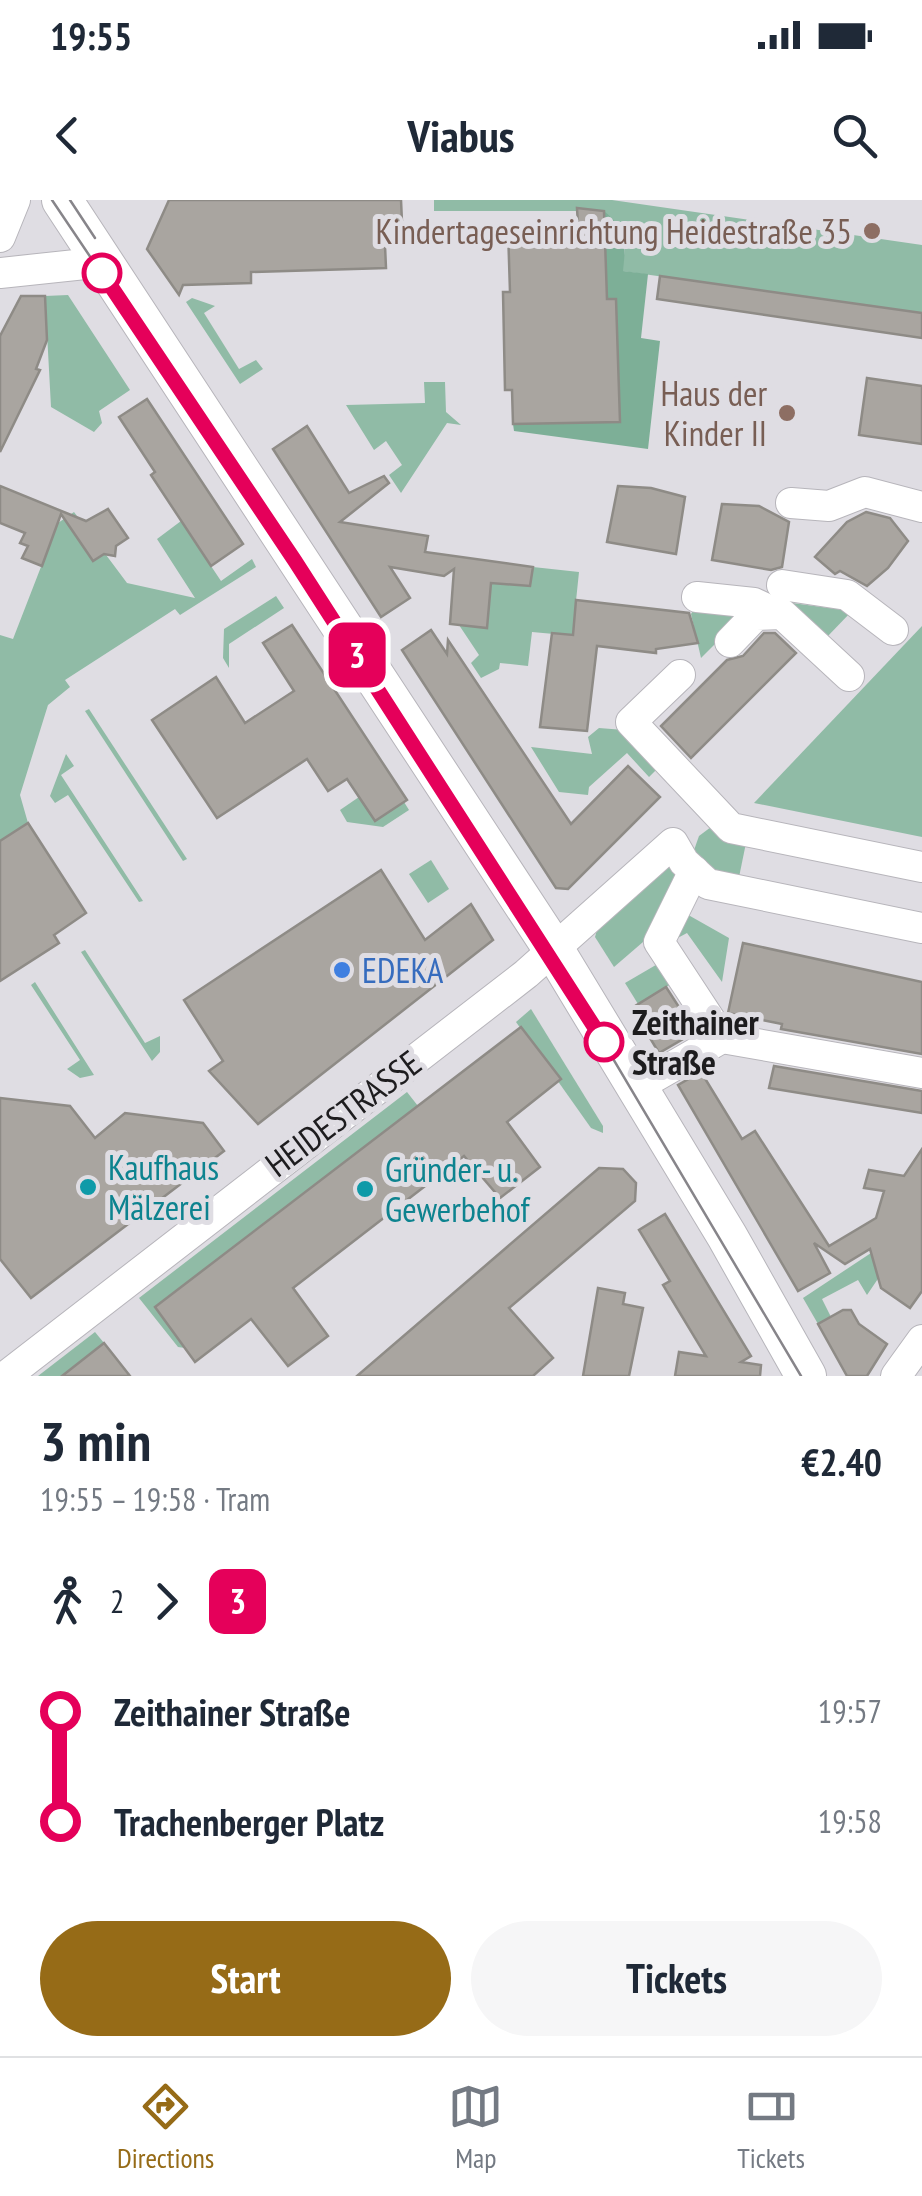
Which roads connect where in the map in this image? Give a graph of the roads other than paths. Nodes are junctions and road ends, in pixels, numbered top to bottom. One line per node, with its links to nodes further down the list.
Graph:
1 (14, 200): 3 (street)
2 (62, 200): 4 (main road)
3 (0, 237)
4 (104, 262): 5 (street); 17 (main road)
5 (0, 273)
6 (792, 503): 7 (street)
7 (922, 507)
8 (698, 597): 9 (street)
9 (776, 598): 10 (street); 11 (street); 13 (street)
10 (893, 630)
11 (730, 642)
12 (680, 675): 14 (street)
13 (849, 676)
14 (922, 868)
15 (694, 870): 16 (street); 17 (street, HEIDESTRASSE); 18 (street)
16 (922, 928)
17 (554, 950): 20 (main road); 22 (street, HEIDESTRASSE)
18 (722, 1038): 19 (street); 20 (street)
19 (922, 1073)
20 (636, 1086): 23 (main road)
21 (922, 1340): 24 (street)
22 (5, 1370)
23 (806, 1376)
24 (896, 1376)

